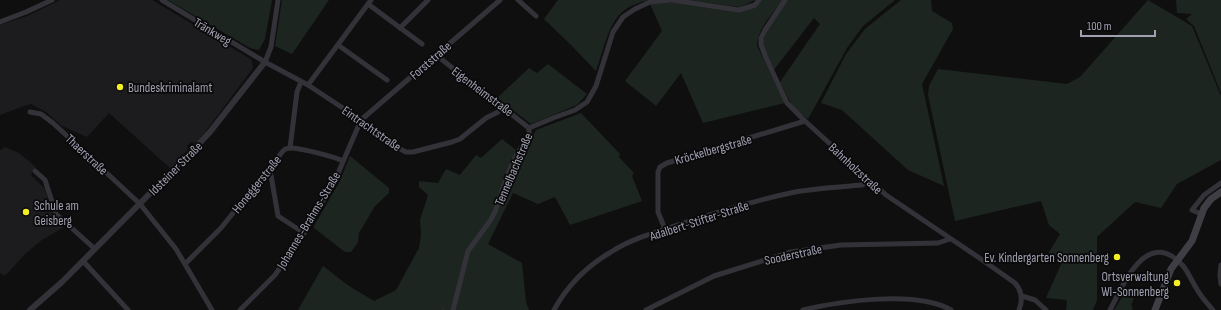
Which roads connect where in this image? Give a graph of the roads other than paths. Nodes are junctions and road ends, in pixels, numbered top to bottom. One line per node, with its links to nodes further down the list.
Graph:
1 (52, 0): 12 (street)
2 (162, 0): 17 (street, Tränkweg)
3 (278, 0): 17 (street, Idsteiner Straße)
4 (428, 0): 13 (street)
5 (500, 0): 16 (street, Forststraße)
6 (518, 0): 11 (street)
7 (671, 0): 8 (street, Tennelbachstraße); 25 (street, Tennelbachstraße)
8 (760, 0)
9 (785, 0): 24 (street, Bahnholzstraße)
10 (370, 2): 13 (street); 15 (street)
11 (536, 16)
12 (0, 22)
13 (400, 28): 14 (street)
14 (422, 44)
15 (338, 45): 18 (street); 20 (street)
16 (436, 55): 21 (street, Eigenheimstraße); 23 (street, Forststraße)
17 (265, 62): 19 (street, Eintrachtstraße); 33 (street, Idsteiner Straße)
18 (387, 80)
19 (301, 82): 20 (street, Eintrachtstraße); 26 (street)
20 (308, 85): 23 (street, Eintrachtstraße)
21 (504, 108): 23 (street, Eintrachtstraße); 25 (street, Eigenheimstraße)
22 (30, 112): 33 (street, Thaerstraße)
23 (361, 120): 27 (street, Johannes-Brahms-Straße)
24 (805, 121): 30 (street, Bahnholzstraße); 35 (street, Kröckelbergstraße)
25 (529, 128): 49 (street, Tennelbachstraße)
26 (290, 148): 27 (street, Honeggerstraße); 28 (street, Honeggerstraße)
27 (344, 161): 36 (street, Johannes-Brahms-Straße)
28 (268, 170): 36 (street); 41 (street, Honeggerstraße)
29 (35, 171): 38 (street)
30 (869, 181): 35 (street, Adalbert-Stifter-Straße); 37 (street, Bahnholzstraße)
31 (1221, 183): 34 (street)
32 (1221, 192): 34 (main road)
33 (140, 204): 38 (street, Idsteiner Straße); 41 (street, Thaerstraße)
34 (1201, 214): 39 (main road)
35 (665, 229): 50 (street, Adalbert-Stifter-Straße)
36 (304, 233): 48 (street, Johannes-Brahms-Straße)
37 (950, 239): 44 (street, Bahnholzstraße); 51 (street, Sooderstraße)
38 (95, 249): 40 (street, Idsteiner Straße)
39 (1178, 260): 56 (street); 57 (main road); 58 (street)
40 (83, 261): 45 (street, Idsteiner Straße); 46 (street)
41 (186, 263): 47 (street, Thaerstraße)
42 (1221, 265): 43 (street)
43 (1221, 284)
44 (1022, 296): 54 (street); 55 (street)
45 (30, 310)
46 (128, 310)
47 (212, 310)
48 (240, 310)
49 (453, 310)
50 (554, 310)
51 (646, 310)
52 (803, 310): 53 (street)
53 (951, 310)
54 (1019, 310)
55 (1046, 310)
56 (1110, 310)
57 (1155, 310)
58 (1213, 310)

